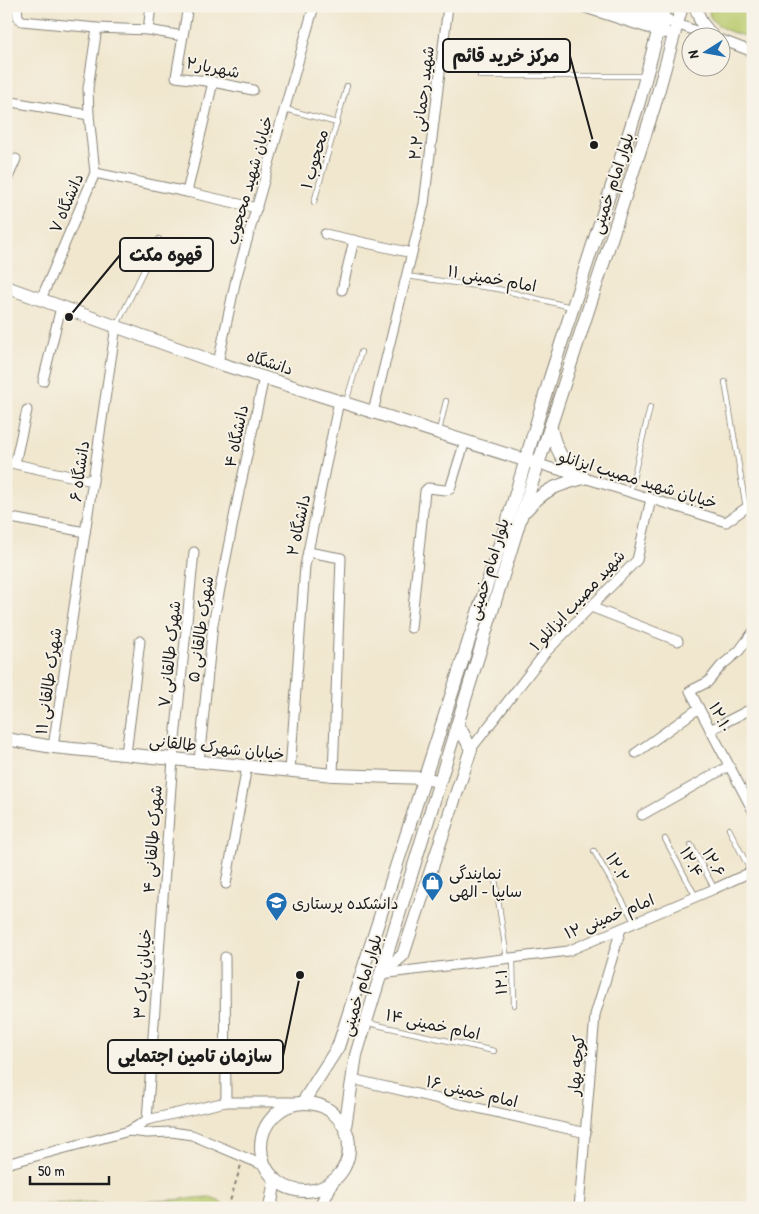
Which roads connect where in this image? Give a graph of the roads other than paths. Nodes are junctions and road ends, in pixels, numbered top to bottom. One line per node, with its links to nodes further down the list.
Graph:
1 (151, 6): 14 (street)
2 (188, 6): 17 (street, شهریار۲)
3 (314, 6): 26 (street, خیابان شهید محجوب)
4 (448, 6): 38 (street, شهید رحمانی ۲.۲)
5 (584, 6): 11 (main road)
6 (621, 6): 11 (main road)
7 (665, 6): 11 (main road, بلوار امام خمینی)
8 (682, 6): 15 (main road, بلوار امام خمینی)
9 (695, 6): 13 (main road)
10 (17, 9): 12 (street)
11 (660, 25): 15 (main road); 21 (main road, بلوار امام خمینی)
12 (97, 28): 14 (street); 27 (street, دانشگاه ۷)
13 (706, 28)
14 (148, 30): 17 (street)
15 (676, 30): 16 (street); 56 (main road, بلوار امام خمینی)
16 (682, 31)
17 (183, 36): 22 (street, شهریار۲)
18 (732, 44): 19 (street)
19 (753, 52)
20 (480, 76): 21 (lane)
21 (646, 76): 44 (main road, بلوار امام خمینی)
22 (213, 82): 24 (street, شهریار۲); 32 (street)
23 (347, 86): 28 (lane, محجوب ۱)
24 (253, 90)
25 (6, 101): 27 (street)
26 (285, 109): 28 (lane, محجوب ۱); 34 (street, خیابان شهید محجوب)
27 (88, 115): 30 (street, دانشگاه ۷)
28 (337, 123): 33 (lane, محجوب ۱)
29 (16, 159): 31 (street)
30 (95, 173): 32 (street); 42 (street, دانشگاه ۷)
31 (6, 182)
32 (187, 192): 34 (street)
33 (314, 202)
34 (257, 208): 47 (street, خیابان شهید محجوب)
35 (325, 234): 37 (street)
36 (159, 239): 45 (lane)
37 (354, 240): 38 (street); 41 (street)
38 (412, 253): 39 (street, شهید رحمانی ۲.۲)
39 (406, 276): 44 (lane, امام خمینی ۱۱); 55 (street, شهید رحمانی ۲.۲)
40 (6, 287): 42 (main road, دانشگاه)
41 (342, 290)
42 (41, 300): 43 (main road, دانشگاه)
43 (61, 307): 45 (main road, دانشگاه); 49 (street)
44 (573, 307): 59 (main road, بلوار امام خمینی)
45 (116, 326): 47 (main road, دانشگاه); 63 (street, دانشگاه ۶)
46 (361, 352): 52 (lane)
47 (218, 362): 48 (main road, دانشگاه)
48 (264, 377): 52 (main road, دانشگاه); 66 (street, دانشگاه ۴)
49 (43, 381)
50 (724, 382): 67 (lane)
51 (446, 401): 57 (lane)
52 (342, 402): 55 (main road, دانشگاه); 72 (street, دانشگاه ۲)
53 (650, 407): 64 (lane)
54 (27, 410): 60 (street)
55 (373, 412): 57 (main road, دانشگاه)
56 (550, 427): 61 (main road, بلوار امام خمینی); 62 (main road)
57 (439, 433): 58 (main road, دانشگاه)
58 (465, 441): 59 (main road, دانشگاه); 75 (street)
59 (526, 460): 61 (main road, دانشگاه); 94 (main road, بلوار امام خمینی)
60 (10, 463): 63 (street)
61 (538, 464): 62 (street, خیابان شهید مصیب ایزانلو); 68 (main road, بلوار امام خمینی)
62 (581, 477): 64 (street, خیابان شهید مصیب ایزانلو); 68 (main road)
63 (93, 481): 70 (street, دانشگاه ۶)
64 (630, 492): 65 (street, خیابان شهید مصیب ایزانلو)
65 (651, 499): 67 (street, خیابان شهید مصیب ایزانلو); 73 (street, شهید مصیب ایزانلو ۱)
66 (237, 502): 89 (street, شهرک طالقانی ۵)
67 (750, 506)
68 (523, 513): 81 (main road, بلوار امام خمینی)
69 (6, 517): 70 (street)
70 (86, 532): 74 (street, دانشگاه ۶)
71 (194, 552): 88 (street, شهرک طالقانی ۷)
72 (308, 552): 92 (street, دانشگاه ۲); 93 (street)
73 (591, 607): 78 (street); 85 (street, شهید مصیب ایزانلو ۱)
74 (72, 620): 84 (street, شهرک طالقانی ۱۱)
75 (411, 628)
76 (751, 639): 79 (street, ۱۲.۱۰)
77 (140, 641): 87 (street)
78 (678, 641)
79 (699, 708): 82 (street, ۱۲.۱۰); 86 (street)
80 (753, 708): 82 (street)
81 (458, 724): 85 (main road); 95 (main road, بلوار امام خمینی)
82 (710, 730): 91 (street, ۱۲.۱۰)
83 (6, 739): 84 (main road, خیابان شهرک طالقانی)
84 (54, 747): 87 (main road, خیابان شهرک طالقانی)
85 (470, 749): 96 (main road)
86 (636, 753)
87 (126, 754): 88 (main road, خیابان شهرک طالقانی)
88 (173, 759): 89 (main road, خیابان شهرک طالقانی); 108 (street, شهرک طالقانی ۴)
89 (199, 762): 90 (main road, خیابان شهرک طالقانی)
90 (247, 766): 92 (main road, خیابان شهرک طالقانی); 105 (street)
91 (729, 766): 97 (street, ۱۲.۱۰); 98 (street)
92 (290, 770): 93 (main road, خیابان شهرک طالقانی)
93 (333, 775): 94 (main road, خیابان شهرک طالقانی)
94 (425, 778): 95 (main road, خیابان شهرک طالقانی); 119 (main road, بلوار امام خمینی)
95 (439, 787): 96 (main road, خیابان شهرک طالقانی); 113 (main road, بلوار امام خمینی)
96 (454, 799): 113 (main road)
97 (753, 811)
98 (642, 815)
99 (729, 829): 103 (lane)
100 (665, 839): 107 (lane, ۱۲.۴)
101 (691, 845): 106 (lane, ۱۲.۶)
102 (594, 851): 109 (lane, ۱۲.۲)
103 (752, 872): 106 (street, امام خمینی ۱۲)
104 (495, 879): 112 (lane, ۱۲.۱)
105 (226, 884)
106 (714, 889): 107 (street, امام خمینی ۱۲)
107 (696, 897): 109 (street, امام خمینی ۱۲)
108 (161, 920): 120 (street, خیابان پارک ۳)
109 (635, 923): 110 (street, امام خمینی ۱۲)
110 (621, 929): 112 (street, امام خمینی ۱۲); 123 (street, کوچه بهار)
111 (225, 957): 118 (street)
112 (510, 958): 113 (street, امام خمینی ۱۲); 114 (lane, ۱۲.۱)
113 (381, 974): 115 (main road, بلوار امام خمینی)
114 (514, 1005)
115 (366, 1022): 116 (lane, امام خمینی ۱۴); 117 (main road, بلوار امام خمینی)
116 (494, 1051)
117 (352, 1079): 121 (main road, بلوار امام خمینی); 123 (street, امام خمینی ۱۶)
118 (226, 1102): 119 (street); 120 (street)
119 (303, 1102): 121 (main road); 125 (main road)
120 (146, 1120): 122 (street)
121 (345, 1127): 127 (main road)
122 (129, 1130): 124 (street); 125 (street)
123 (586, 1133): 130 (street, کوچه بهار)
124 (6, 1164)
125 (264, 1166): 126 (main road)
126 (275, 1180): 127 (main road); 128 (main road)
127 (332, 1182): 129 (main road)
128 (270, 1208)
129 (320, 1208)
130 (579, 1208)

